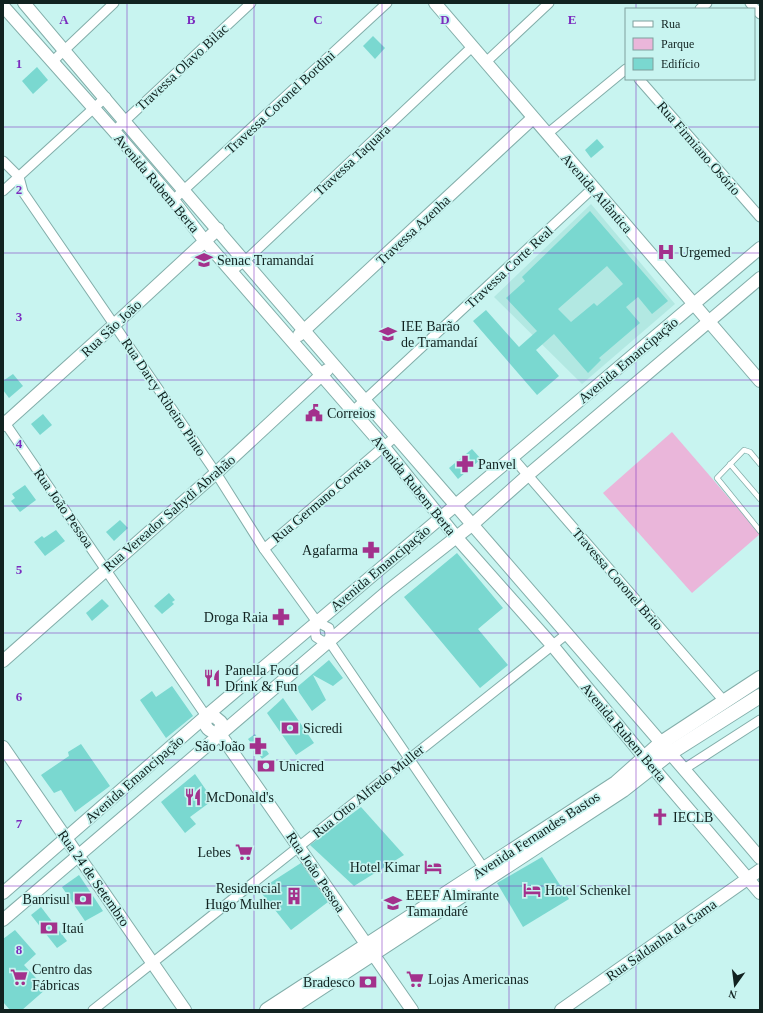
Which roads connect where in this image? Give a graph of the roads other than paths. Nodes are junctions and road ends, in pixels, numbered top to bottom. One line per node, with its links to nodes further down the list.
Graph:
1 (24, 3): 9 (main road, Avenida Rubem Berta)
2 (114, 3): 9 (street)
3 (251, 3): 17 (street, Travessa Olavo Bilac)
4 (387, 3): 24 (street, Travessa Coronel Bordini)
5 (435, 3): 8 (main road, Avenida Atlântica)
6 (549, 3): 11 (street)
7 (3, 6): 10 (main road, Avenida Rubem Berta)
8 (472, 47): 11 (main road, Avenida Atlântica); 31 (street, Travessa Taquara)
9 (64, 50): 10 (street); 14 (main road, Avenida Rubem Berta)
10 (53, 61): 15 (main road, Avenida Rubem Berta)
11 (486, 62): 16 (main road, Avenida Atlântica)
12 (625, 70): 19 (street)
13 (640, 80): 27 (street, Rua Firmiano Osório)
14 (106, 97): 15 (street); 17 (main road, Avenida Rubem Berta)
15 (94, 109): 18 (main road, Avenida Rubem Berta); 21 (street)
16 (533, 118): 19 (main road, Avenida Atlântica); 37 (main road, Travessa Azenha)
17 (125, 121): 18 (street, Travessa Olavo Bilac); 24 (main road, Avenida Rubem Berta)
18 (114, 131): 26 (main road, Avenida Rubem Berta)
19 (547, 134): 22 (main road, Avenida Atlântica)
20 (3, 161): 21 (street)
21 (19, 177): 23 (street); 25 (street, Rua Darcy Ribeiro Pinto)
22 (593, 188): 34 (main road, Avenida Atlântica); 42 (street, Travessa Corte Real)
23 (4, 189): 25 (street)
24 (184, 191): 26 (street, Travessa Coronel Bordini); 28 (main road, Avenida Rubem Berta)
25 (23, 192): 36 (street, Rua Darcy Ribeiro Pinto)
26 (173, 200): 29 (main road, Avenida Rubem Berta)
27 (760, 217)
28 (218, 229): 29 (main road, Rua São João); 31 (main road, Avenida Rubem Berta)
29 (204, 240): 32 (main road, Avenida Rubem Berta); 36 (main road, Rua São João)
30 (760, 248): 34 (main road, Avenida Emancipação)
31 (245, 261): 32 (street, Travessa Taquara); 37 (main road, Avenida Rubem Berta)
32 (231, 271): 38 (main road, Avenida Rubem Berta)
33 (760, 278): 35 (main road, Avenida Emancipação)
34 (693, 305): 35 (main road, Avenida Atlântica); 47 (main road, Avenida Emancipação)
35 (709, 322): 41 (main road, Avenida Atlântica); 51 (main road, Avenida Emancipação)
36 (114, 326): 44 (main road, Rua São João); 50 (street, Rua Darcy Ribeiro Pinto)
37 (305, 330): 38 (main road, Travessa Azenha); 39 (main road, Avenida Rubem Berta)
38 (292, 341): 40 (main road, Avenida Rubem Berta)
39 (334, 364): 40 (main road, Rua Vereador Sahydi Abrahão); 42 (main road, Avenida Rubem Berta)
40 (321, 375): 43 (main road, Avenida Rubem Berta); 50 (main road, Rua Vereador Sahydi Abrahão)
41 (760, 382)
42 (365, 401): 43 (street, Travessa Corte Real); 45 (main road, Avenida Rubem Berta)
43 (353, 411): 46 (main road, Avenida Rubem Berta)
44 (4, 423): 59 (street, Rua João Pessoa)
45 (396, 436): 46 (street, Rua Germano Correia); 53 (main road, Avenida Rubem Berta)
46 (384, 447): 54 (main road, Avenida Rubem Berta); 58 (street, Rua Germano Correia)
47 (512, 457): 51 (street, Travessa Coronel Brito); 53 (main road, Avenida Emancipação)
48 (730, 464): 49 (lane); 52 (lane); 56 (lane)
49 (760, 464)
50 (216, 473): 58 (street, Rua Darcy Ribeiro Pinto); 59 (main road, Rua Vereador Sahydi Abrahão)
51 (528, 475): 55 (main road, Avenida Emancipação); 67 (street, Travessa Coronel Brito)
52 (760, 499)
53 (455, 505): 54 (main road, Avenida Emancipação); 55 (main road, Avenida Rubem Berta)
54 (440, 518): 57 (main road, Avenida Rubem Berta); 60 (main road, Avenida Emancipação)
55 (473, 524): 57 (main road, Avenida Emancipação); 61 (main road, Avenida Rubem Berta)
56 (760, 531)
57 (456, 538): 62 (main road, Avenida Emancipação); 63 (main road, Avenida Rubem Berta)
58 (264, 549): 60 (street, Rua Darcy Ribeiro Pinto)
59 (107, 568): 64 (main road, Rua Vereador Sahydi Abrahão); 68 (street, Rua João Pessoa)
60 (317, 622): 62 (street, Rua Darcy Ribeiro Pinto); 62 (street, Rua Darcy Ribeiro Pinto); 68 (main road, Avenida Emancipação)
61 (568, 633): 63 (street, Rua Otto Alfredo Muller); 72 (main road, Avenida Rubem Berta)
62 (329, 641): 70 (main road, Avenida Emancipação); 73 (street, Rua Darcy Ribeiro Pinto)
63 (552, 645): 73 (street, Rua Otto Alfredo Muller); 74 (main road, Avenida Rubem Berta)
64 (3, 661)
65 (760, 678): 67 (main road, Avenida Fernandes Bastos)
66 (760, 696): 72 (main road, Avenida Fernandes Bastos)
67 (724, 701): 72 (main road, Avenida Fernandes Bastos)
68 (206, 716): 70 (main road, Rua João Pessoa); 76 (main road, Avenida Emancipação)
69 (760, 720): 75 (street)
70 (220, 734): 77 (main road, Rua João Pessoa); 78 (main road, Avenida Emancipação)
71 (3, 747): 76 (main road, Rua 24 de Setembro)
72 (666, 748): 74 (main road, Avenida Fernandes Bastos); 75 (main road, Avenida Rubem Berta)
73 (408, 758): 77 (street, Rua Otto Alfredo Muller); 81 (street, Rua Darcy Ribeiro Pinto)
74 (648, 762): 81 (main road, Avenida Fernandes Bastos); 82 (main road, Avenida Rubem Berta)
75 (684, 769): 79 (main road, Avenida Rubem Berta)
76 (66, 838): 78 (main road, Rua 24 de Setembro); 83 (main road, Avenida Emancipação)
77 (299, 846): 86 (main road, Rua João Pessoa); 87 (street, Rua Otto Alfredo Muller)
78 (78, 855): 85 (main road, Avenida Emancipação); 87 (main road, Rua 24 de Setembro)
79 (760, 858)
80 (760, 870): 82 (main road, Rua Saldanha da Gama)
81 (487, 873): 86 (main road, Avenida Fernandes Bastos)
82 (748, 879): 84 (main road, Avenida Rubem Berta); 93 (main road, Rua Saldanha da Gama)
83 (3, 893)
84 (760, 893)
85 (3, 920)
86 (370, 950): 88 (main road, Avenida Fernandes Bastos); 92 (main road, Rua João Pessoa)
87 (154, 962): 89 (street, Rua Otto Alfredo Muller); 90 (main road, Rua 24 de Setembro)
88 (287, 1006): 91 (main road, Avenida Fernandes Bastos)
89 (93, 1010)
90 (186, 1010)
91 (267, 1010)
92 (412, 1010)
93 (561, 1010)

